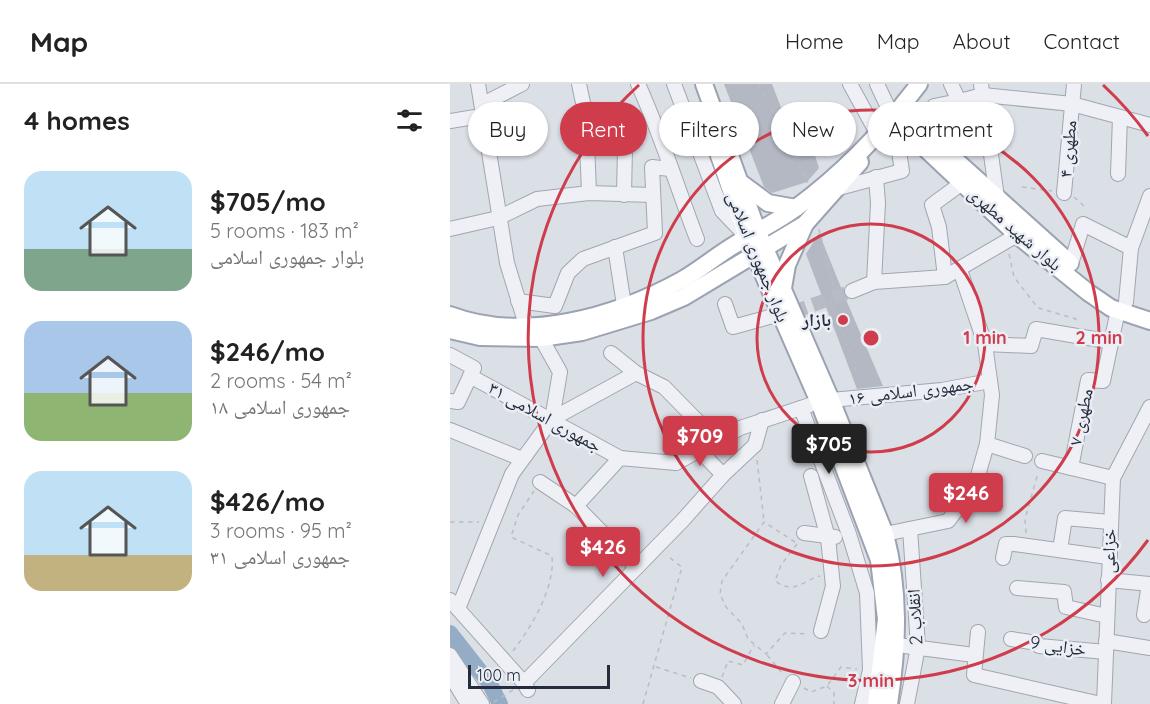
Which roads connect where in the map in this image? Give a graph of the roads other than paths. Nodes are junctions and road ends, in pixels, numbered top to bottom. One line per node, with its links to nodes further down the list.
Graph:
1 (478, 84): 15 (street)
2 (522, 84): 16 (street)
3 (579, 84): 46 (street)
4 (638, 84): 29 (street)
5 (674, 84): 17 (street)
6 (693, 84): 18 (main road, بلوار جمهوری اسلامی)
7 (704, 84): 42 (main road, بلوار جمهوری اسلامی)
8 (850, 84): 27 (street)
9 (877, 84): 19 (street)
10 (919, 84): 20 (main road)
11 (951, 84): 14 (street)
12 (1074, 84): 22 (street, مطهری ۴)
13 (982, 90): 14 (street); 22 (street); 50 (street)
14 (959, 100): 21 (street)
15 (481, 102)
16 (494, 102)
17 (686, 102)
18 (696, 102)
19 (888, 102)
20 (905, 102)
21 (951, 102)
22 (1071, 104): 25 (street); 45 (street, مطهری ۴)
23 (1150, 109): 28 (street)
24 (468, 115): 26 (street)
25 (1120, 117): 28 (street); 40 (street)
26 (450, 121)
27 (868, 121)
28 (1148, 125)
29 (659, 131)
30 (868, 144): 51 (main road)
31 (868, 151): 44 (main road)
32 (489, 156): 52 (street)
33 (625, 156): 47 (street)
34 (667, 156): 39 (street)
35 (715, 156): 55 (main road, بلوار جمهوری اسلامی)
36 (900, 156): 41 (street)
37 (934, 156): 43 (main road, بلوار شهید مطهری)
38 (947, 156): 50 (main road, بلوار شهید مطهری)
39 (670, 169): 48 (street); 56 (street)
40 (1118, 174)
41 (876, 177): 44 (street); 64 (street)
42 (741, 183): 51 (main road); 55 (main road, بلوار جمهوری اسلامی)
43 (962, 183): 57 (main road, بلوار شهید مطهری); 63 (street)
44 (839, 188): 53 (main road)
45 (1064, 193)
46 (589, 194): 47 (street); 52 (street)
47 (624, 195): 48 (street)
48 (653, 195): 58 (street)
49 (1150, 196): 59 (street, مطهری ۷)
50 (997, 197): 61 (main road, بلوار شهید مطهری)
51 (796, 208): 55 (main road)
52 (498, 218): 54 (street); 67 (street)
53 (811, 218): 60 (main road); 65 (main road)
54 (450, 229)
55 (752, 234): 60 (main road, بلوار جمهوری اسلامی); 69 (main road)
56 (697, 238)
57 (1011, 238): 62 (street); 70 (main road, بلوار شهید مطهری)
58 (615, 247): 67 (street); 69 (street)
59 (1131, 248): 61 (street); 70 (street, مطهری ۷)
60 (759, 250): 65 (main road, بلوار جمهوری اسلامی); 72 (main road, بلوار جمهوری اسلامی); 77 (main road)
61 (1071, 264): 70 (main road, بلوار شهید مطهری)
62 (960, 270): 63 (street); 79 (street)
63 (945, 277): 64 (street)
64 (874, 282): 66 (street)
65 (783, 288): 86 (main road, بلوار جمهوری اسلامی)
66 (852, 291)
67 (518, 301): 75 (street)
68 (725, 304): 72 (street)
69 (624, 305): 75 (main road)
70 (1122, 306): 71 (main road, بلوار شهید مطهری); 74 (main road, بلوار شهید مطهری); 78 (street, مطهری ۷)
71 (1150, 310)
72 (780, 314): 86 (main road, بلوار جمهوری اسلامی)
73 (450, 315): 75 (main road)
74 (1150, 321)
75 (526, 326)
76 (450, 330): 77 (main road)
77 (541, 338): 89 (street)
78 (1112, 342): 79 (street); 99 (street, مطهری ۷)
79 (985, 344): 84 (street)
80 (611, 353): 82 (street)
81 (450, 355): 83 (street)
82 (636, 373): 89 (street); 92 (street)
83 (470, 376): 85 (street); 89 (street, جمهوری اسلامی ۳۱)
84 (990, 381): 86 (street, جمهوری اسلامی ۱۶); 93 (street)
85 (450, 401)
86 (825, 401): 88 (street, جمهوری اسلامی ۳۱); 107 (main road, بلوار جمهوری اسلامی)
87 (1150, 407): 102 (street, خزاعی)
88 (801, 408): 90 (street, جمهوری اسلامی ۳۱); 108 (street)
89 (552, 419): 96 (street, جمهوری اسلامی ۳۱); 97 (street)
90 (762, 420): 92 (street, جمهوری اسلامی ۳۱); 100 (street)
91 (450, 430): 97 (street)
92 (717, 441): 94 (street, جمهوری اسلامی ۳۱)
93 (987, 444): 95 (street); 106 (street)
94 (699, 450): 96 (street, جمهوری اسلامی ۳۱); 100 (street)
95 (1025, 456)
96 (620, 458): 104 (street, جمهوری اسلامی ۳۱)
97 (522, 459): 119 (street)
98 (1042, 460): 99 (street)
99 (1071, 468): 102 (street)
100 (723, 475): 114 (street)
101 (811, 476): 110 (street)
102 (1113, 478): 105 (street, خزاعی)
103 (540, 482): 104 (street)
104 (576, 506): 114 (street)
105 (1110, 522): 111 (street); 112 (street, خزاعی)
106 (910, 529): 107 (street); 126 (street, انقلاب 2)
107 (877, 532): 108 (street); 118 (main road, بلوار جمهوری اسلامی); 125 (main road, بلوار جمهوری اسلامی)
108 (849, 534): 110 (street); 118 (street)
109 (801, 538): 110 (street)
110 (828, 538): 122 (street)
111 (1060, 550): 112 (street); 113 (street)
112 (1108, 557): 115 (street, خزاعی)
113 (1002, 558)
114 (636, 567): 119 (street)
115 (1108, 580): 116 (street); 121 (street, خزاعی)
116 (1150, 584): 120 (street)
117 (1017, 588): 121 (street)
118 (876, 592): 138 (street); 139 (main road, بلوار جمهوری اسلامی)
119 (454, 605)
120 (1144, 615)
121 (1107, 616): 127 (street, خزاعی)
122 (821, 631)
123 (978, 632): 130 (street)
124 (1011, 639): 127 (street, خزایی 9)
125 (897, 645): 126 (street); 140 (main road, بلوار جمهوری اسلامی)
126 (918, 647): 130 (street); 141 (street, انقلاب 2)
127 (1106, 647): 128 (street, خزایی 9); 142 (street, خزاعی)
128 (1150, 648)
129 (450, 655): 135 (street)
130 (974, 655): 142 (street)
131 (450, 675): 134 (street)
132 (701, 681): 136 (street)
133 (793, 682): 137 (street)
134 (468, 704)
135 (482, 704)
136 (734, 704)
137 (782, 704)
138 (862, 704)
139 (876, 704)
140 (889, 704)
141 (907, 704)
142 (1102, 704)

